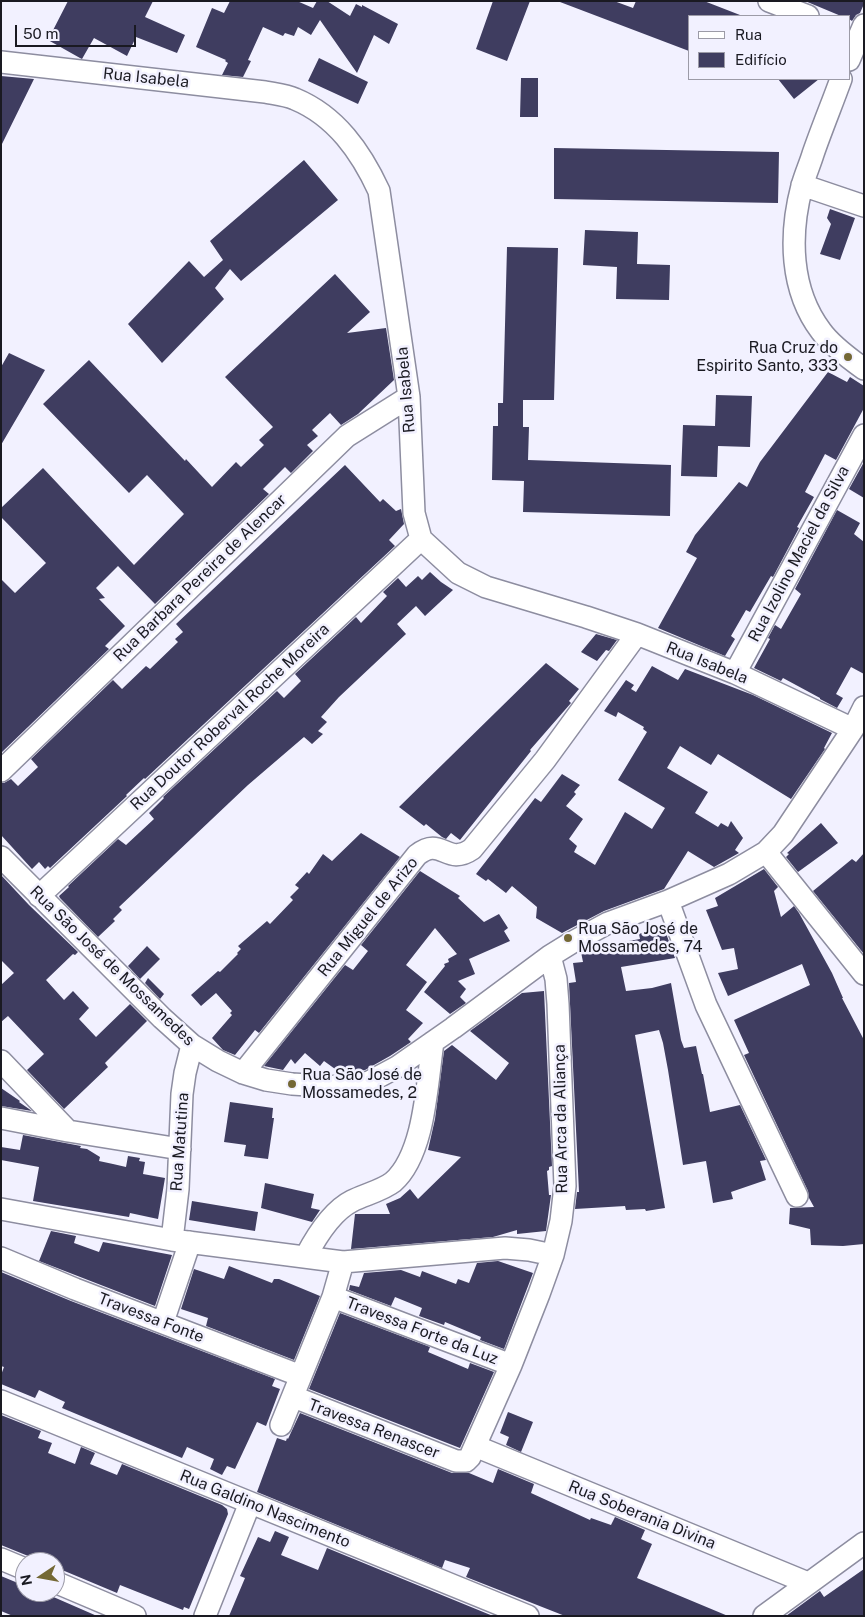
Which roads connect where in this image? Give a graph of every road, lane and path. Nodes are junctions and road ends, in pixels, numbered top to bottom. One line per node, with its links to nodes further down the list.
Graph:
1 (769, 1): 2 (street)
2 (805, 15)
3 (857, 31): 4 (street)
4 (850, 56)
5 (1, 62): 10 (street, Rua Isabela)
6 (841, 80): 7 (street)
7 (802, 185): 8 (street); 9 (street)
8 (864, 206)
9 (864, 369)
10 (409, 397): 12 (street, Rua Isabela); 17 (street, Rua Barbara Pereira de Alencar)
11 (864, 435): 14 (street, Rua Izolino Maciel da Silva)
12 (421, 539): 13 (street, Rua Isabela); 20 (street, Rua Doutor Roberval Roche Moreira)
13 (637, 634): 14 (street, Rua Isabela); 27 (street, Rua Miguel de Arizo)
14 (735, 673): 16 (street, Rua Isabela)
15 (864, 707): 16 (street, Rua São José de Mossamedes)
16 (853, 729): 18 (street, Rua São José de Mossamedes)
17 (1, 771)
18 (766, 852): 21 (street, Rua São José de Mossamedes); 23 (street)
19 (1, 857): 20 (street, Rua São José de Mossamedes)
20 (39, 896): 25 (street, Rua São José de Mossamedes)
21 (668, 901): 22 (street, Rua São José de Mossamedes); 31 (street)
22 (550, 956): 24 (street, Rua São José de Mossamedes); 34 (street, Rua Arca da Aliança)
23 (863, 976)
24 (433, 1042): 27 (street, Rua São José de Mossamedes); 35 (street)
25 (192, 1045): 27 (street, Rua São José de Mossamedes); 30 (street, Rua Matutina)
26 (1, 1062): 29 (street)
27 (243, 1073)
28 (1, 1118): 29 (street)
29 (68, 1131): 30 (street)
30 (180, 1149): 33 (street, Rua Matutina)
31 (798, 1196)
32 (2, 1212): 33 (street)
33 (181, 1241): 35 (street); 39 (street)
34 (553, 1255): 37 (street); 40 (street, Rua Arca da Aliança)
35 (306, 1256): 37 (street)
36 (1, 1258): 39 (street, Travessa Fonte)
37 (343, 1262): 38 (street)
38 (333, 1297): 40 (street, Travessa Forte da Luz); 41 (street)
39 (163, 1322): 41 (street, Travessa Fonte)
40 (511, 1365): 45 (street, Rua Arca da Aliança)
41 (301, 1376): 42 (street)
42 (294, 1398): 44 (street, Travessa Renascer); 45 (street, Travessa Renascer)
43 (1, 1400): 46 (street, Rua Galdino Nascimento)
44 (281, 1425)
45 (475, 1446): 50 (street, Rua Soberania Divina)
46 (250, 1503): 53 (street); 54 (street, Rua Galdino Nascimento)
47 (864, 1543): 50 (street)
48 (1, 1559): 49 (street)
49 (15, 1565)
50 (808, 1583): 55 (street)
51 (65, 1586): 52 (street)
52 (134, 1616)
53 (205, 1616)
54 (528, 1616)
55 (764, 1616)

